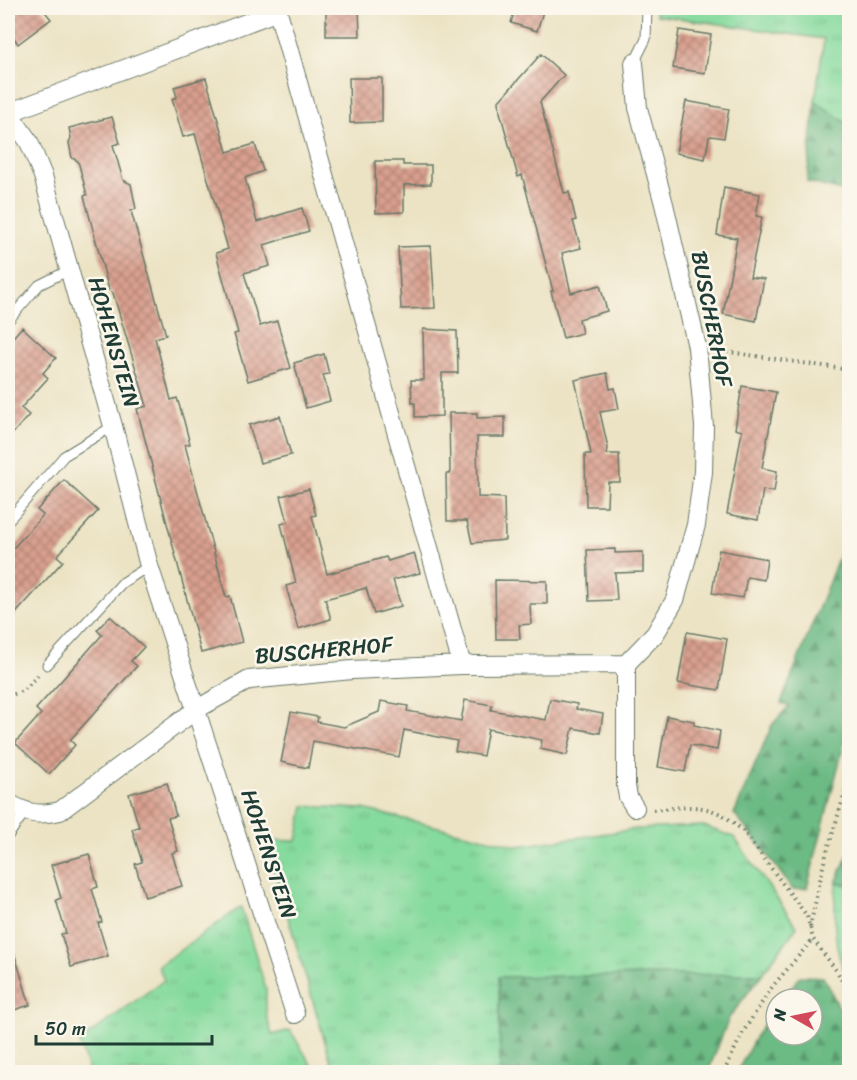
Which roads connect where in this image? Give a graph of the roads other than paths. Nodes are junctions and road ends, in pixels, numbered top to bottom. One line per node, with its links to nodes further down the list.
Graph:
1 (647, 8): 3 (lane, BUSCHERHOF)
2 (277, 9): 4 (street); 10 (street)
3 (634, 63): 11 (street, BUSCHERHOF)
4 (8, 112): 5 (street, HOHENSTEIN)
5 (69, 270): 6 (lane, HOHENSTEIN); 7 (street, HOHENSTEIN)
6 (8, 321)
7 (113, 426): 8 (lane, HOHENSTEIN); 9 (street, HOHENSTEIN)
8 (8, 520)
9 (149, 566): 12 (lane); 13 (street, HOHENSTEIN)
10 (462, 664): 11 (street, BUSCHERHOF); 13 (street, BUSCHERHOF)
11 (627, 664): 15 (street)
12 (45, 667)
13 (197, 709): 16 (street); 18 (street, HOHENSTEIN)
14 (8, 803): 16 (street)
15 (635, 807)
16 (25, 812): 17 (lane)
17 (8, 836)
18 (295, 1014)

